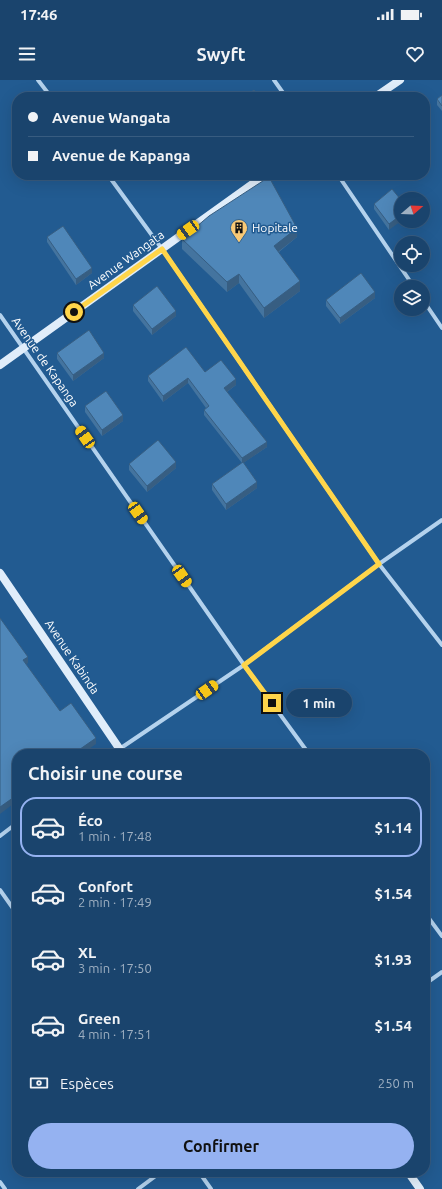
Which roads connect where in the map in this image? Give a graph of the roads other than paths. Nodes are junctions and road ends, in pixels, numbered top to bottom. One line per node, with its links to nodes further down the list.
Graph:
1 (38, 80): 4 (street)
2 (274, 80): 5 (street)
3 (400, 80): 6 (street)
4 (46, 92)
5 (282, 92)
6 (383, 92)
7 (112, 180): 10 (street)
8 (258, 180): 10 (street, Avenue Wangata)
9 (341, 180): 11 (street)
10 (162, 249): 15 (street, Avenue Wangata); 18 (street)
11 (409, 280)
12 (430, 310): 14 (street)
13 (0, 315): 15 (street, Avenue de Kapanga)
14 (442, 328)
15 (24, 348): 16 (street, Avenue Wangata); 21 (street, Avenue de Kapanga)
16 (0, 365)
17 (442, 520): 18 (street)
18 (379, 564): 20 (street); 21 (street)
19 (0, 573): 22 (street, Avenue Kabinda)
20 (442, 645)
21 (244, 665): 23 (street); 24 (street, Avenue de Kapanga)
22 (121, 749)
23 (125, 749)
24 (305, 749)
25 (12, 827): 26 (street)
26 (0, 836)
27 (0, 890): 28 (street)
28 (12, 907)
29 (430, 920): 30 (street)
30 (442, 936)
31 (442, 972): 32 (street)
32 (430, 980)
33 (154, 1177): 38 (street)
34 (203, 1177): 39 (street)
35 (412, 1177): 40 (street)
36 (0, 1182): 37 (street)
37 (5, 1189)
38 (138, 1189)
39 (211, 1189)
40 (420, 1189)

